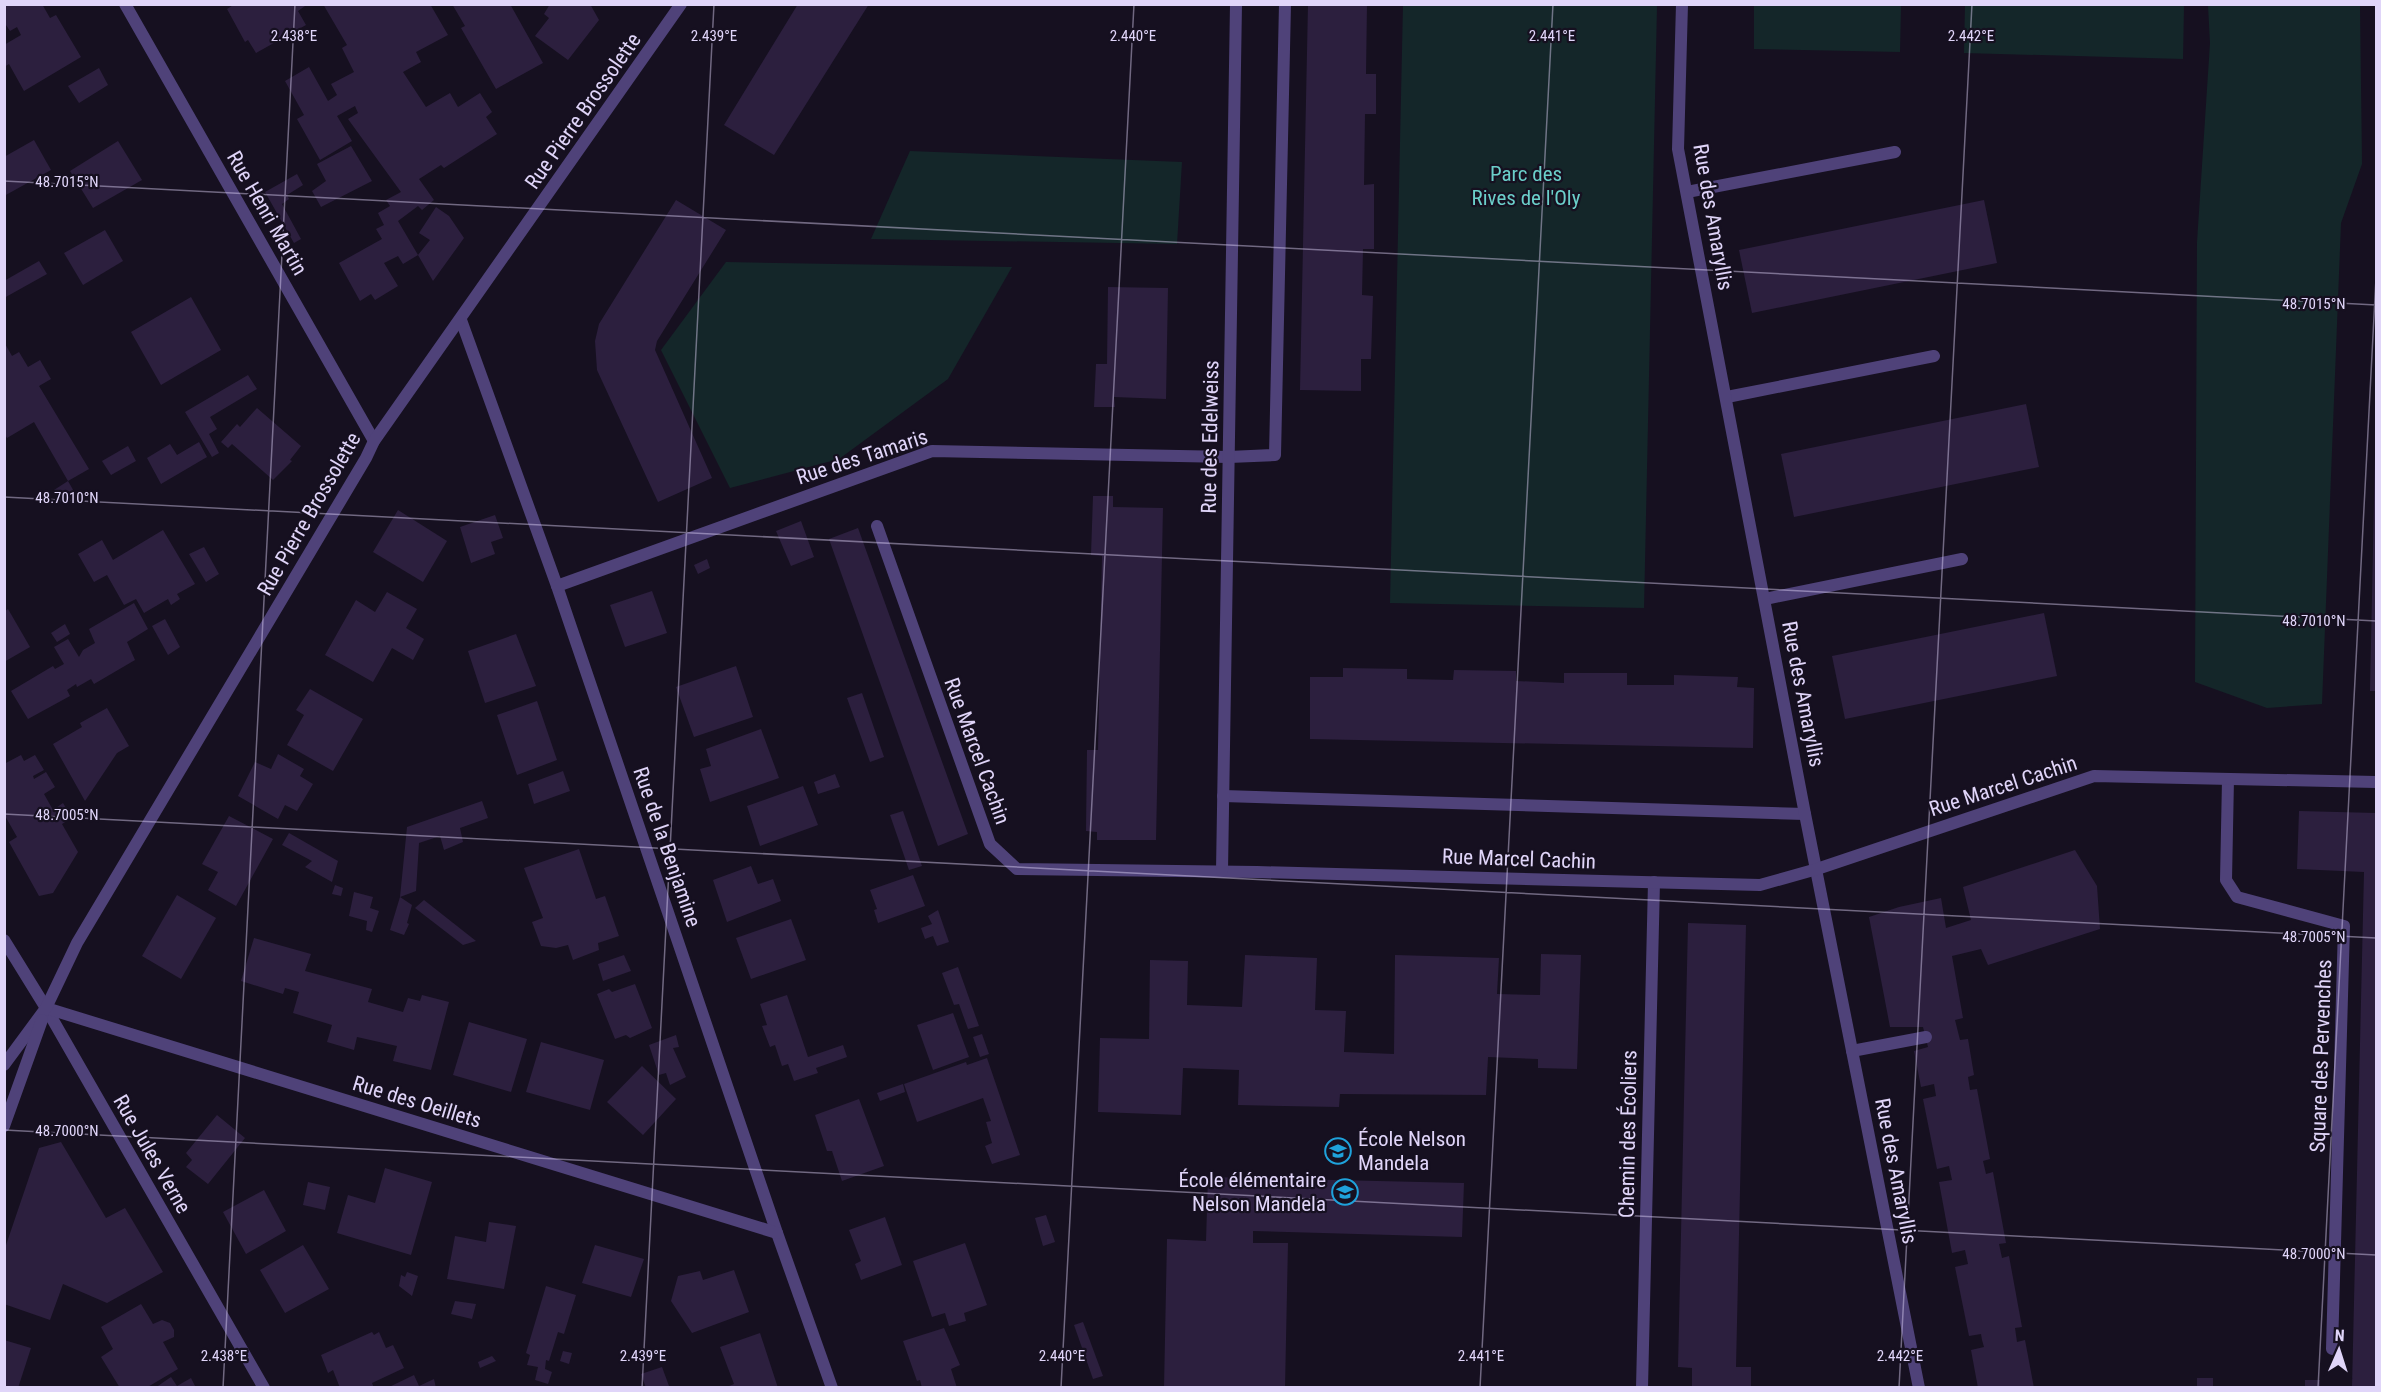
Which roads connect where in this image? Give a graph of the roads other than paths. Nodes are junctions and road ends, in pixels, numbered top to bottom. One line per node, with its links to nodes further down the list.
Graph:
1 (125, 4): 11 (street, Rue Henri Martin)
2 (681, 4): 8 (street, Rue Pierre Brossolette)
3 (1236, 4): 12 (street, Rue des Edelweiss)
4 (1285, 4): 12 (street, Rue des Tamaris)
5 (1682, 4): 7 (street, Rue des Amaryllis)
6 (1895, 152): 7 (street)
7 (1687, 192): 10 (street, Rue des Amaryllis)
8 (461, 320): 11 (street, Rue Pierre Brossolette); 15 (street, Rue de la Benjamine)
9 (1934, 356): 10 (street)
10 (1726, 397): 16 (street, Rue des Amaryllis)
11 (374, 441): 25 (street, Rue Pierre Brossolette)
12 (1229, 457): 15 (street, Rue des Tamaris); 19 (street, Rue des Edelweiss)
13 (877, 526): 22 (street, Rue Marcel Cachin)
14 (1962, 559): 16 (street)
15 (557, 586): 30 (street, Rue de la Benjamine)
16 (1765, 599): 20 (street, Rue des Amaryllis)
17 (2228, 779): 18 (street, Rue Marcel Cachin); 21 (street, Rue Marcel Cachin); 31 (street, Square des Pervenches)
18 (2376, 782)
19 (1223, 796): 20 (street); 22 (street, Rue des Edelweiss)
20 (1805, 814): 21 (street, Rue des Amaryllis)
21 (1817, 869): 23 (street, Rue Marcel Cachin); 27 (street, Rue des Amaryllis)
22 (1222, 871): 23 (street, Rue Marcel Cachin)
23 (1654, 882): 34 (street, Chemin des Écoliers)
24 (4, 940): 25 (street, Rue Jules Verne)
25 (46, 1008): 28 (street, Rue Pierre Brossolette); 29 (street); 30 (street, Rue des Oeillets); 32 (street, Rue Jules Verne)
26 (1926, 1037): 27 (street)
27 (1852, 1051): 35 (street, Rue des Amaryllis)
28 (4, 1065)
29 (4, 1126)
30 (777, 1233): 33 (street, Rue de la Benjamine)
31 (2332, 1348)
32 (264, 1388)
33 (832, 1388)
34 (1642, 1388)
35 (1919, 1388)

